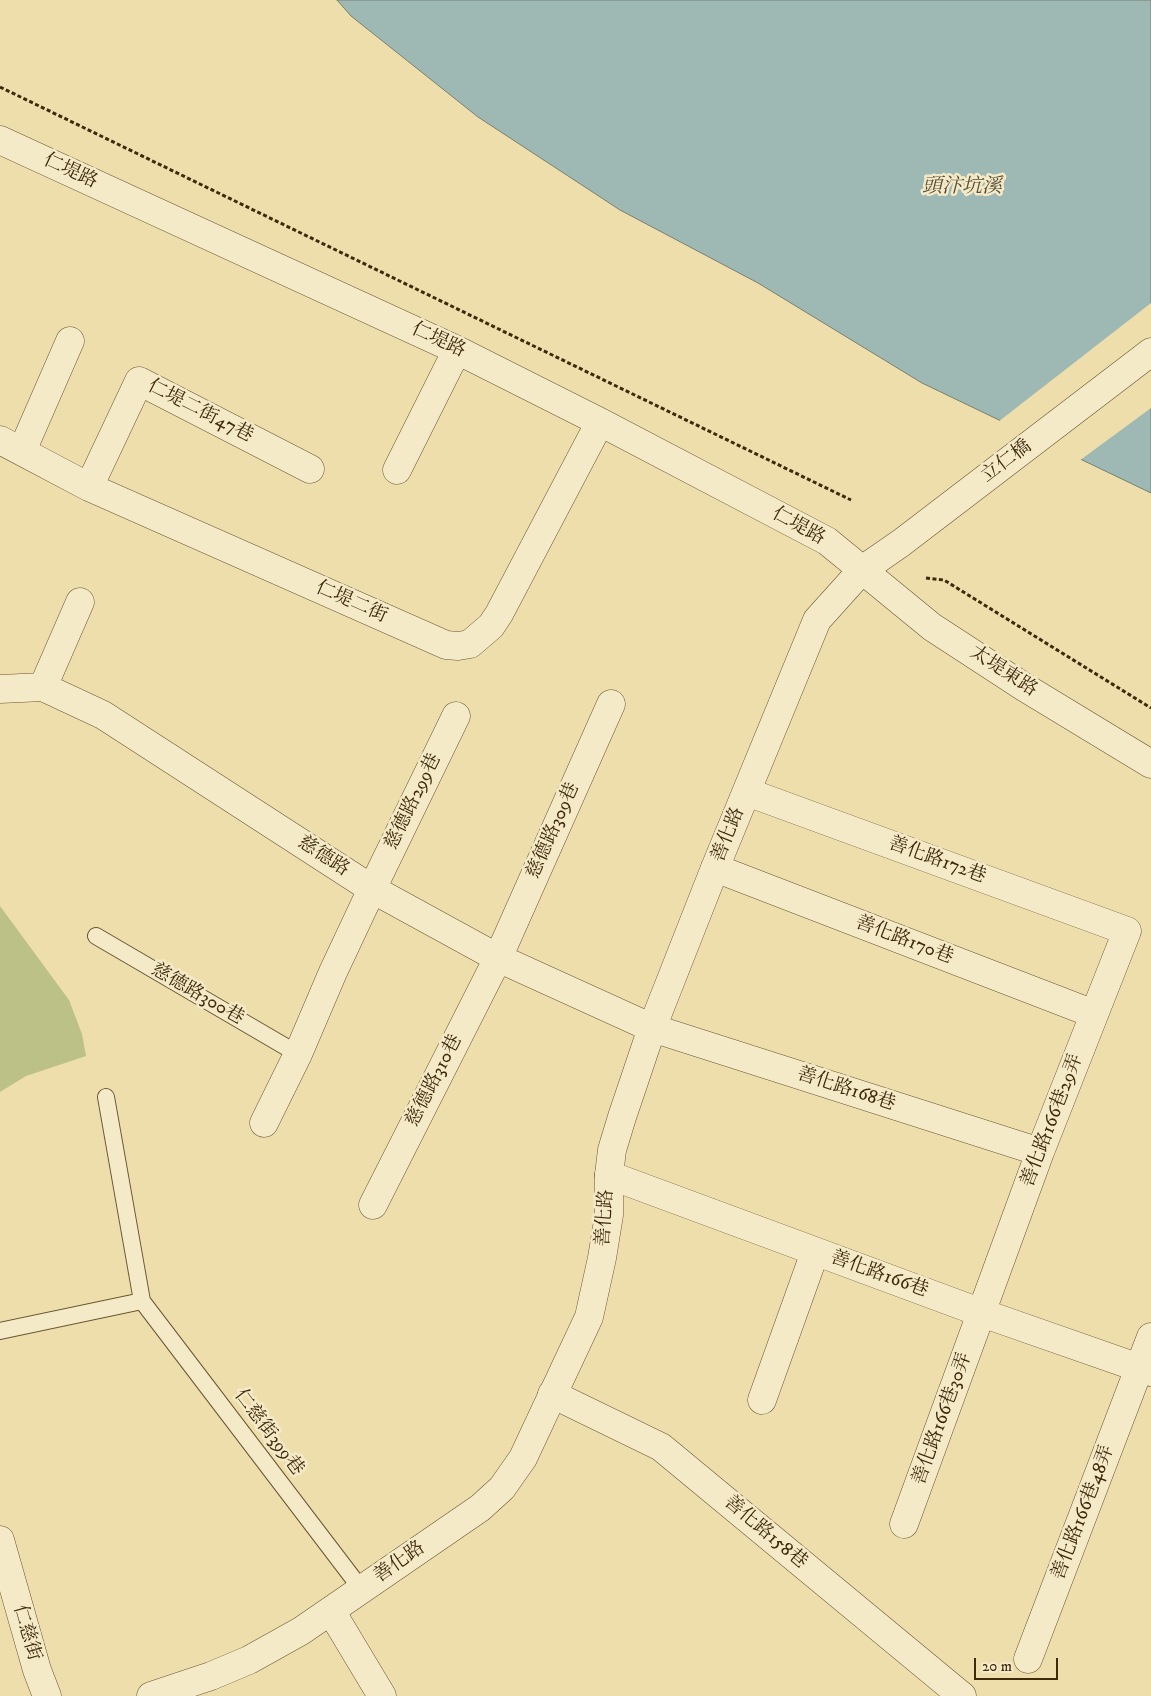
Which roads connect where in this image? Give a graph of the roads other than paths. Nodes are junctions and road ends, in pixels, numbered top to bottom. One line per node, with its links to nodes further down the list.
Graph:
1 (2, 145): 3 (street, 仁堤路)
2 (70, 341): 6 (street)
3 (457, 350): 5 (street, 仁堤路); 8 (street)
4 (1151, 352): 10 (street, 立仁橋)
5 (600, 422): 9 (street, 仁堤二街); 10 (street, 仁堤路)
6 (11, 446): 9 (street, 仁堤二街)
7 (310, 469): 9 (street, 仁堤二街47巷)
8 (397, 470)
9 (89, 487)
10 (862, 570): 16 (street, 太堤東路); 17 (street, 善化路)
11 (80, 602): 12 (street)
12 (43, 687): 13 (street, 慈德路); 19 (street, 慈德路)
13 (0, 689)
14 (611, 704): 22 (street, 慈德路309巷)
15 (456, 716): 19 (street, 慈德路299巷)
16 (1151, 764)
17 (747, 792): 18 (street, 善化路); 20 (street, 善化路172巷)
18 (715, 868): 23 (street, 善化路170巷); 24 (street, 善化路)
19 (372, 889): 22 (street, 慈德路); 25 (street)
20 (1127, 931): 23 (street, 善化路166巷29弄)
21 (96, 936): 25 (lane, 慈德路300巷)
22 (498, 958): 24 (street, 慈德路); 30 (street, 慈德路310巷)
23 (1094, 1014): 28 (street, 善化路166巷29弄)
24 (652, 1028): 28 (street, 善化路168巷); 29 (street, 善化路)
25 (298, 1054): 27 (street)
26 (106, 1097): 32 (lane, 仁慈街399巷)
27 (264, 1123)
28 (1040, 1152): 33 (street, 善化路166巷29弄)
29 (608, 1175): 31 (street, 善化路166巷); 37 (street, 善化路)
30 (373, 1205)
31 (815, 1252): 33 (street, 善化路166巷); 38 (street)
32 (142, 1301): 34 (lane); 41 (lane, 仁慈街399巷)
33 (982, 1313): 36 (street, 善化路166巷); 39 (street, 善化路166巷30弄)
34 (0, 1331)
35 (1151, 1337): 36 (street, 善化路166巷48弄)
36 (1146, 1370): 43 (street, 善化路166巷48弄)
37 (552, 1394): 41 (street, 善化路); 47 (street, 善化路158巷)
38 (762, 1400)
39 (904, 1524)
40 (0, 1540): 44 (street, 仁慈街)
41 (362, 1590): 42 (street, 善化路)
42 (331, 1611): 45 (street, 善化路); 46 (street)
43 (1028, 1659)
44 (47, 1696)
45 (151, 1696)
46 (382, 1696)
47 (962, 1696)

